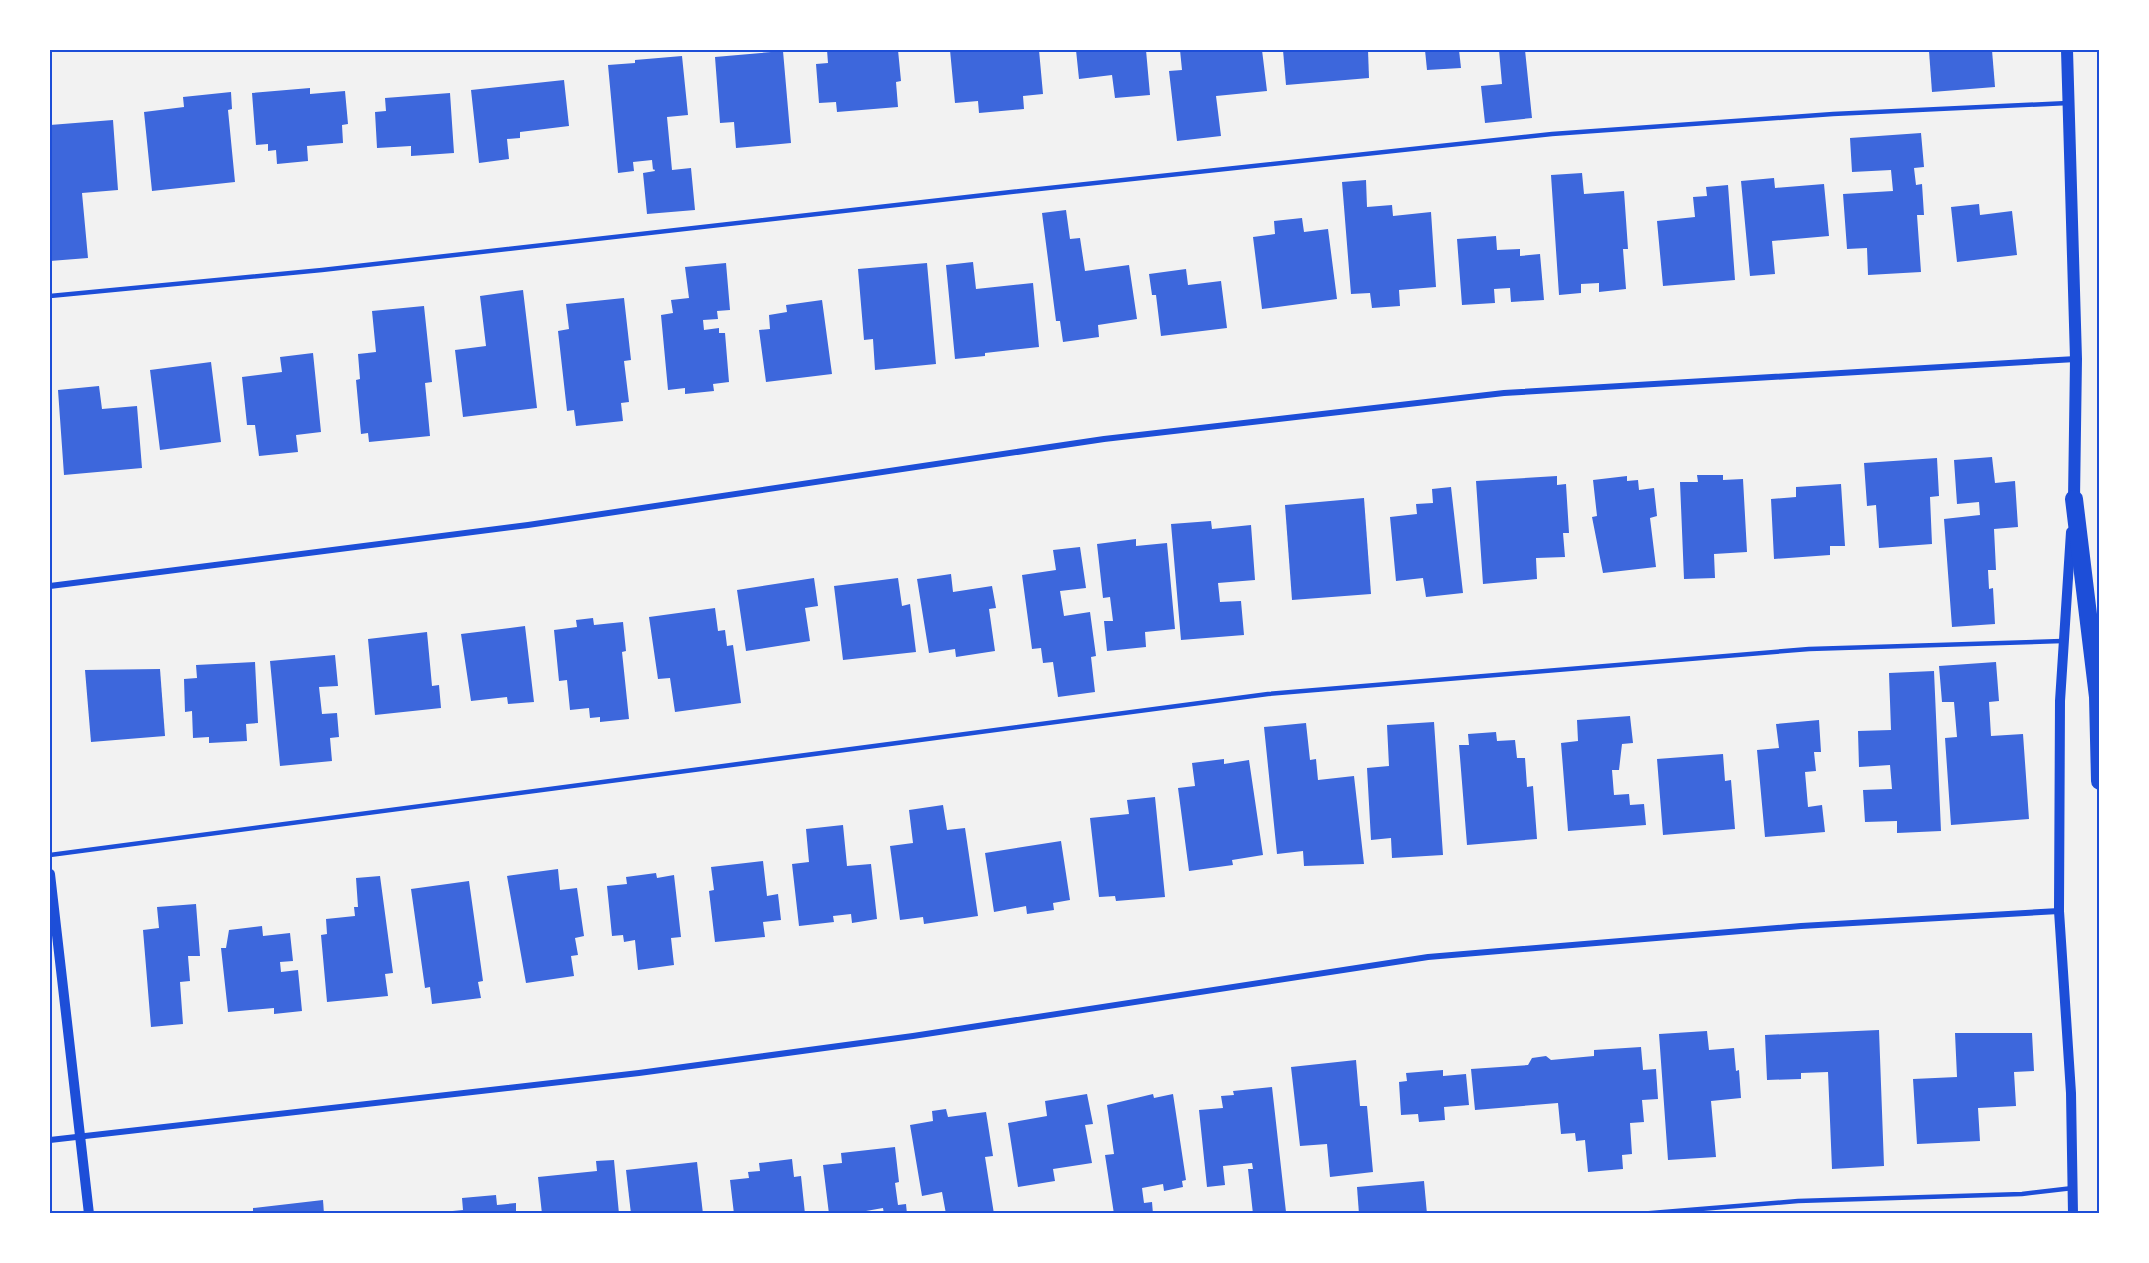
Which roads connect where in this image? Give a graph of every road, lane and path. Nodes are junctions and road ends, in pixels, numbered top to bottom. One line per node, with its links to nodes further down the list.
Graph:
1 (2067, 50): 2 (main road)
2 (2068, 103): 3 (lane); 4 (main road)
3 (50, 296)
4 (2076, 359): 5 (main road); 6 (street)
5 (2074, 499): 7 (street); 8 (highway)
6 (50, 586)
7 (2064, 641): 9 (lane); 11 (street)
8 (2100, 781)
9 (50, 855)
10 (50, 874): 12 (street)
11 (2059, 911): 12 (street); 14 (street)
12 (79, 1137): 13 (street); 15 (street)
13 (50, 1140)
14 (2073, 1188): 16 (lane); 17 (street)
15 (89, 1214)
16 (1638, 1214)
17 (2073, 1214)

